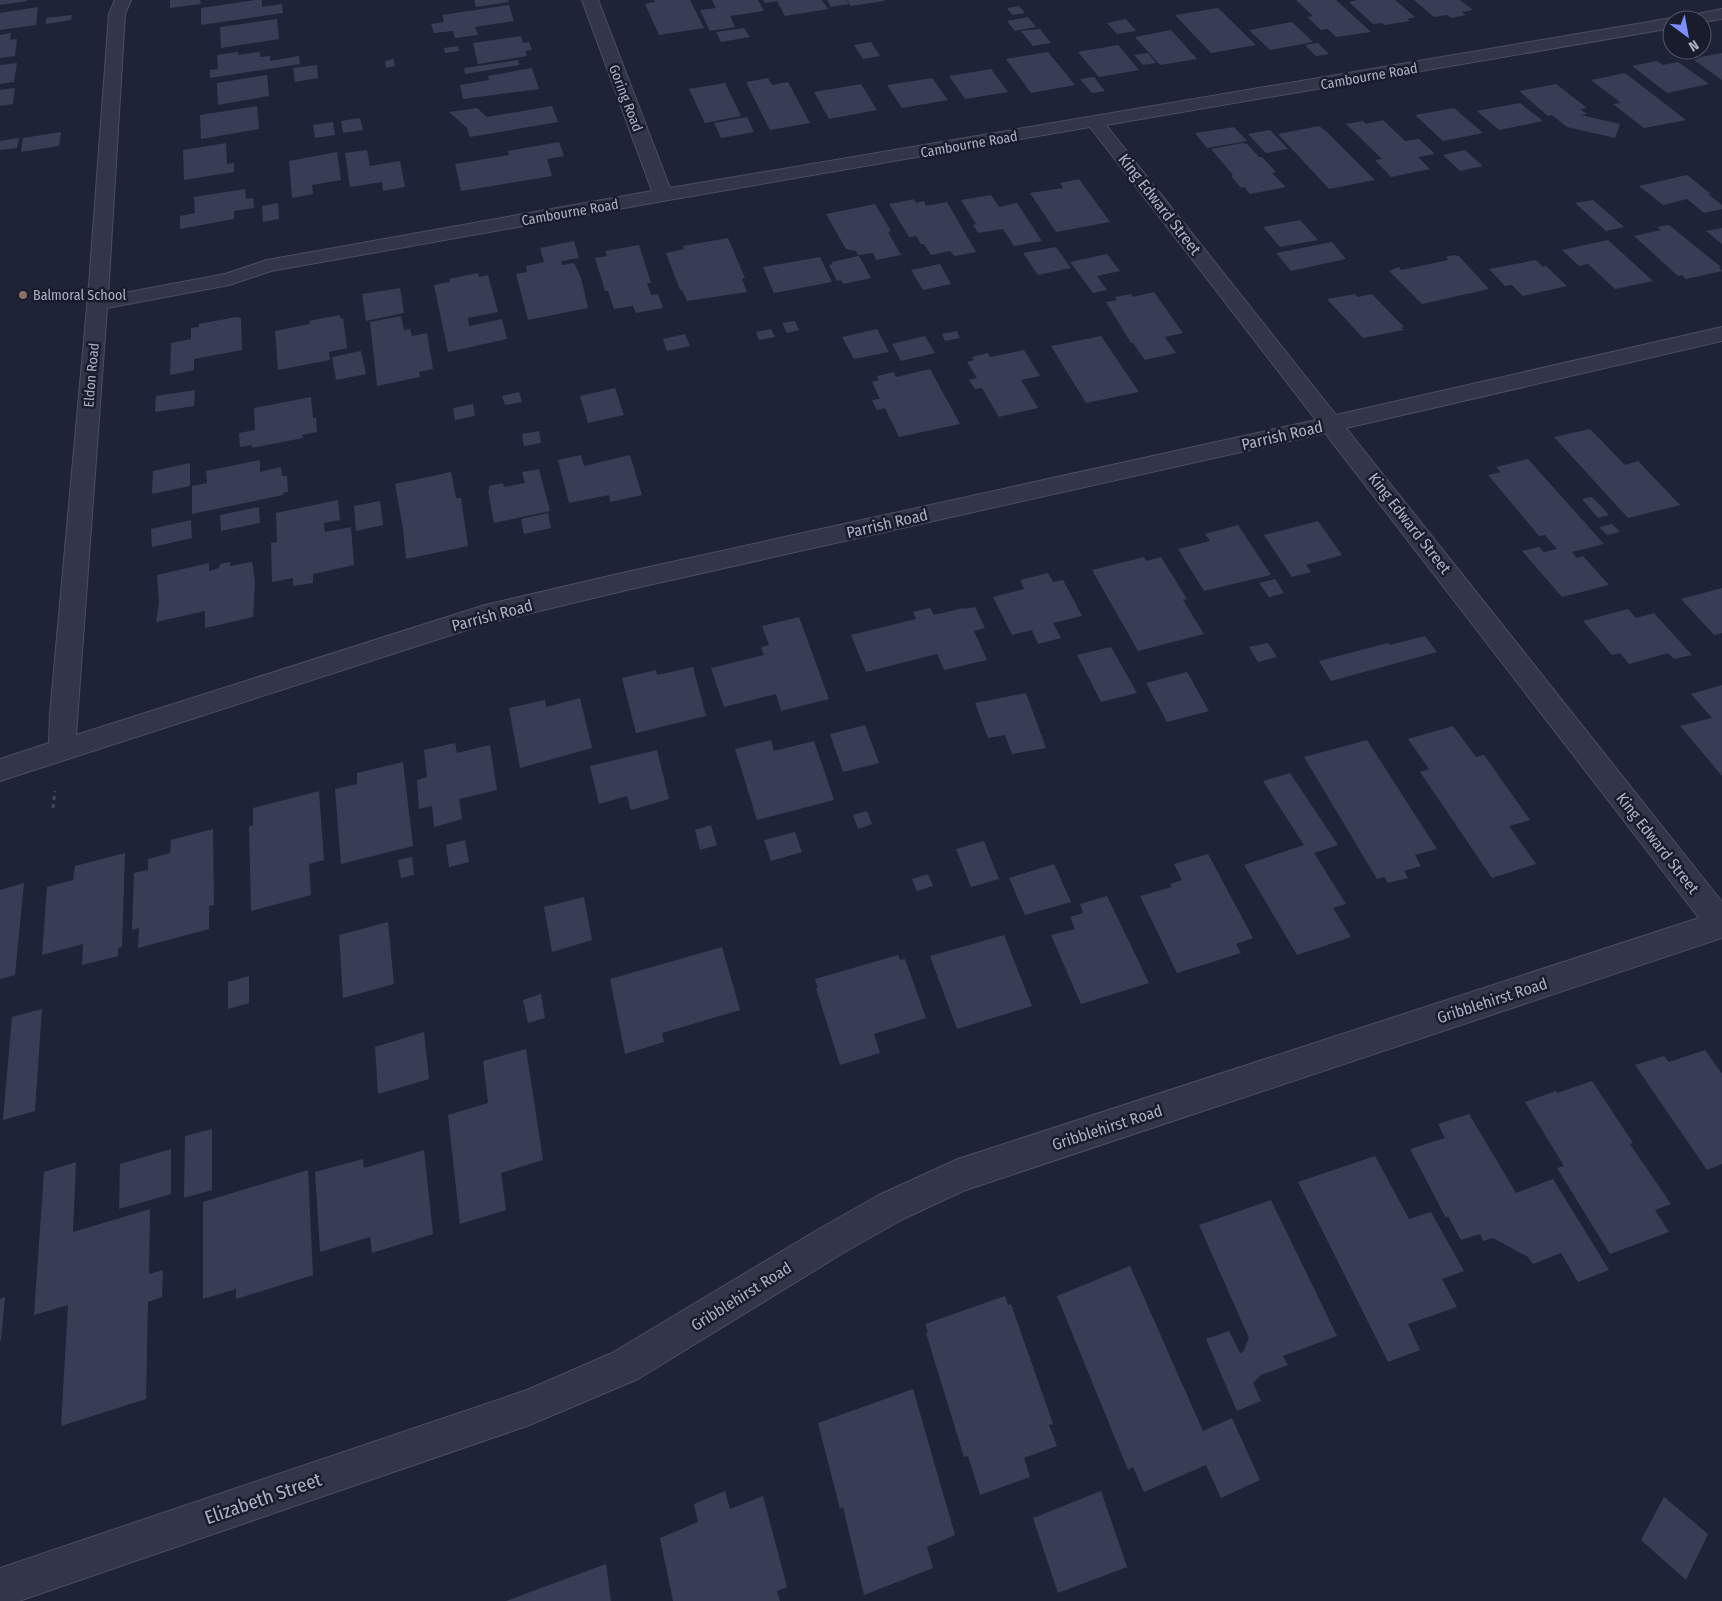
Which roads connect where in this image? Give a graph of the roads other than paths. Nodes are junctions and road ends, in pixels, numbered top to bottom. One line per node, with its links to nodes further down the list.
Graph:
1 (123, 0): 6 (street, Eldon Road)
2 (590, 0): 5 (street, Goring Road)
3 (1662, 25): 4 (street, Cambourne Road)
4 (1096, 123): 5 (street, Cambourne Road); 8 (street, King Edward Street)
5 (663, 195): 6 (street, Cambourne Road)
6 (98, 295): 9 (street, Eldon Road)
7 (1722, 334): 8 (street, Parrish Road)
8 (1332, 423): 9 (street, Parrish Road); 11 (street, King Edward Street)
9 (62, 751): 10 (street, Parrish Road)
10 (0, 770)
11 (1722, 924): 12 (street, Gribblehirst Road)
12 (527, 1408): 13 (street, Elizabeth Street)
13 (0, 1588)

